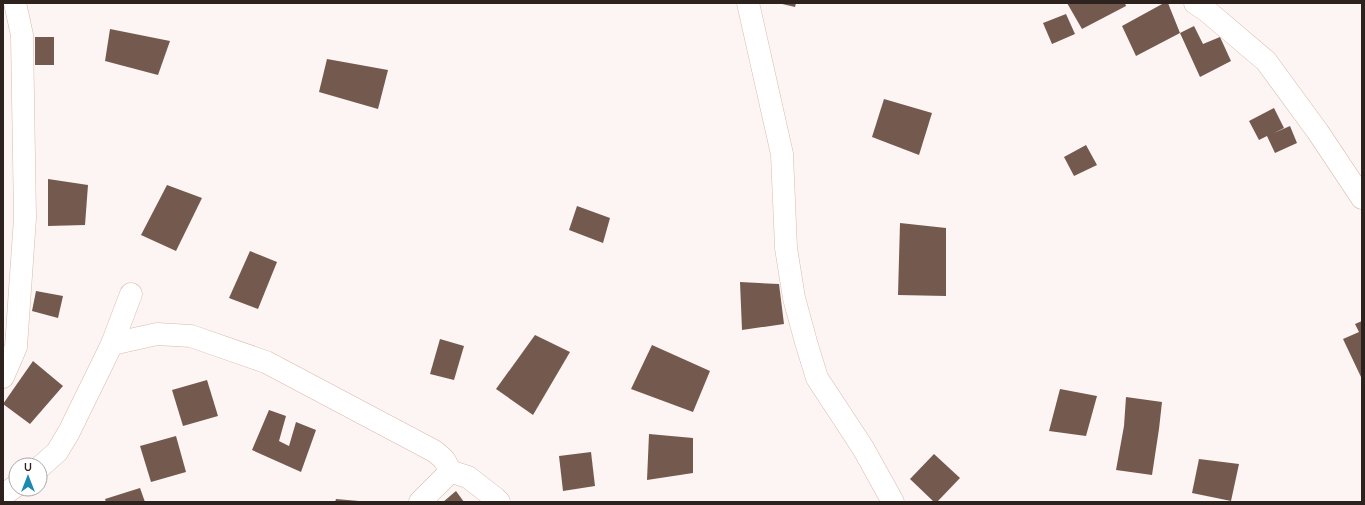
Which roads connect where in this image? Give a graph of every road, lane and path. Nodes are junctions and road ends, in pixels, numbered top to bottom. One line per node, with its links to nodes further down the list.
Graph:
1 (15, 3): 7 (street)
2 (748, 3): 12 (street)
3 (1195, 3): 4 (street)
4 (1362, 198)
5 (131, 294): 6 (street)
6 (112, 344): 8 (street); 9 (street)
7 (3, 377)
8 (48, 460)
9 (449, 471): 10 (street); 11 (street)
10 (420, 502)
11 (499, 502)
12 (893, 502)

